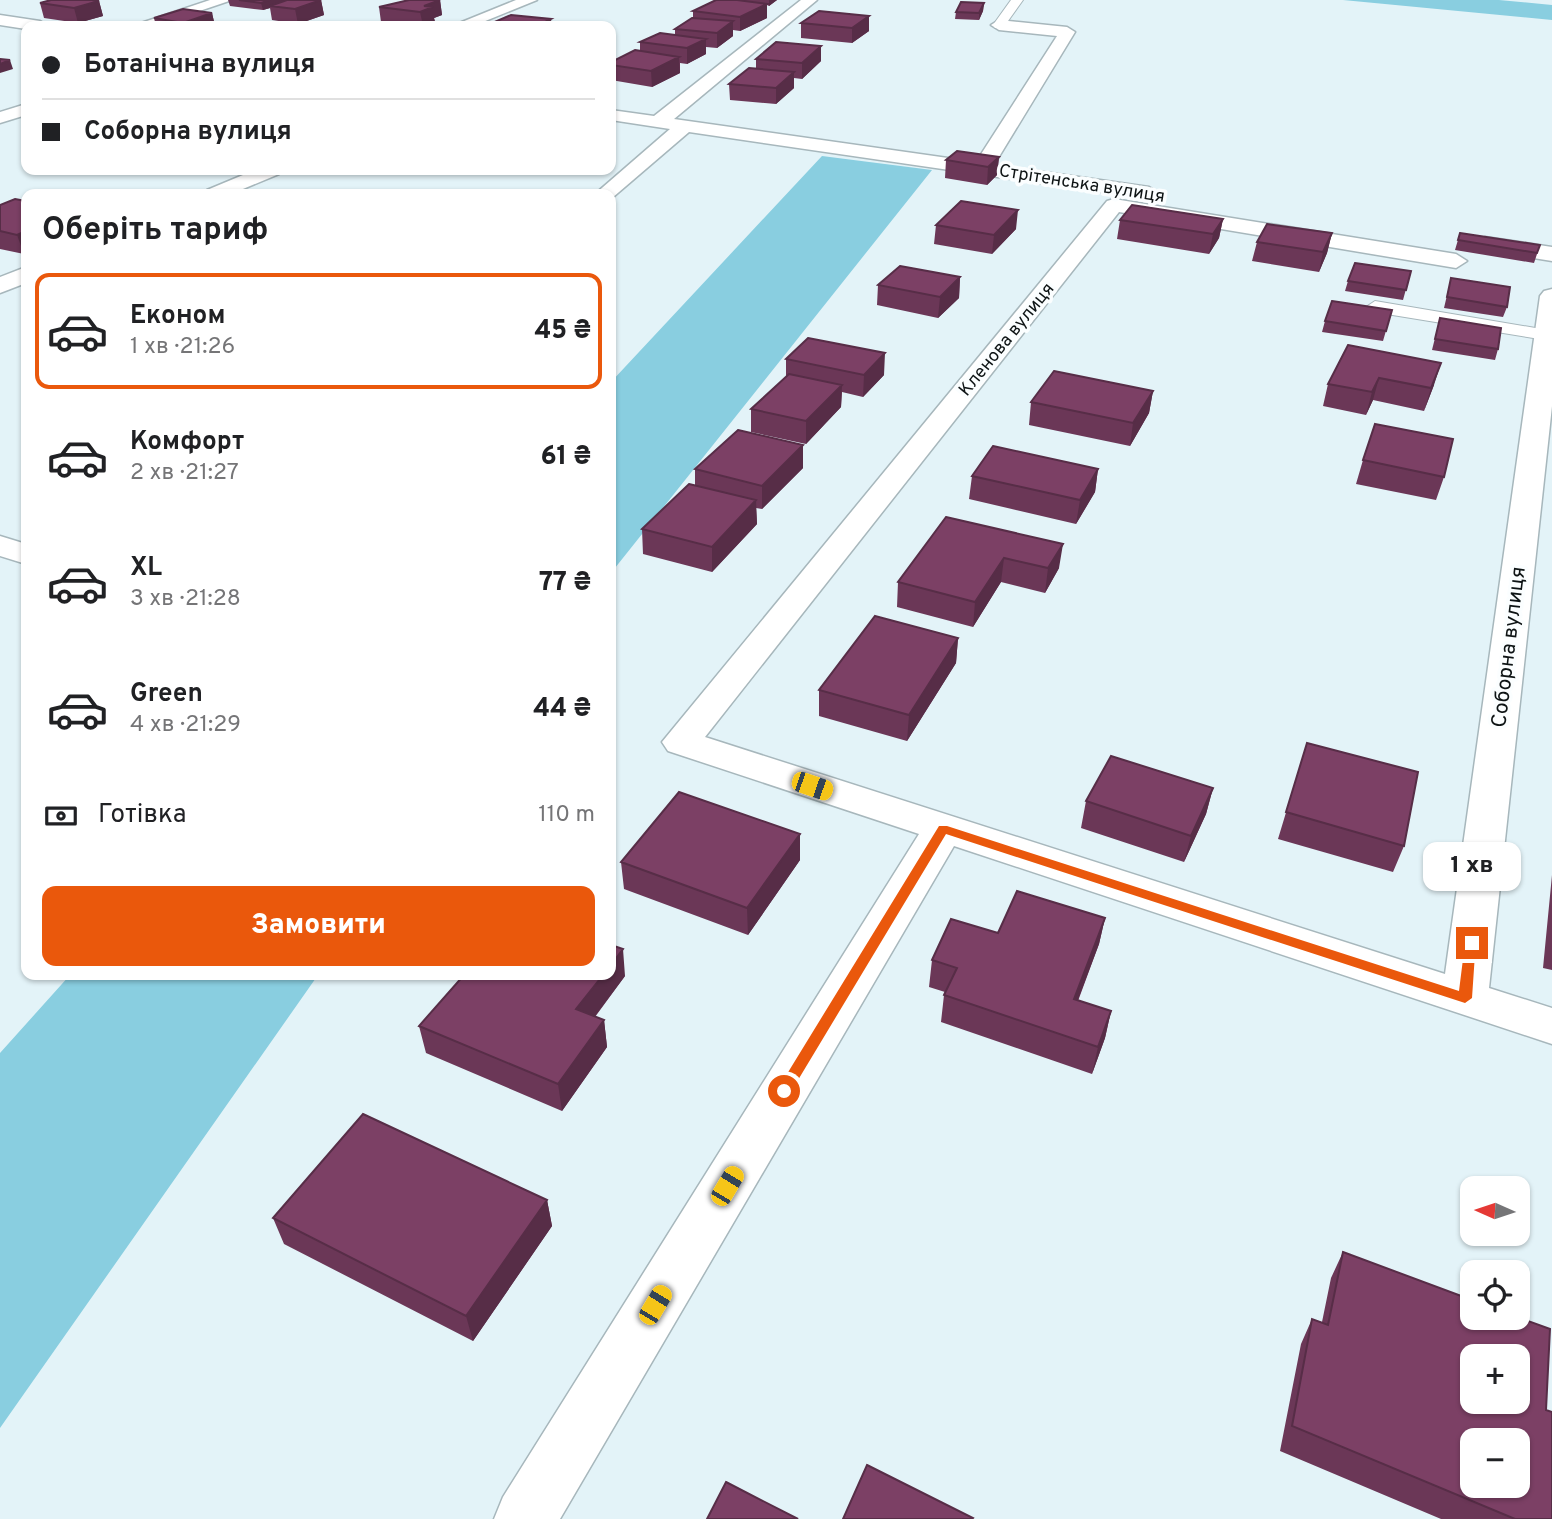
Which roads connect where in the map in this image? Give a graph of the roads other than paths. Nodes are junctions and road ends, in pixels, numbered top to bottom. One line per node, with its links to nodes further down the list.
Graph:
1 (225, 0): 6 (street)
2 (530, 0): 7 (street)
3 (810, 0): 13 (street)
4 (1017, 0): 9 (lane)
5 (0, 20): 8 (street)
6 (156, 21)
7 (473, 21)
8 (21, 23)
9 (999, 25): 15 (street)
10 (21, 111): 12 (street)
11 (616, 116): 13 (street, Стрітенська вулиця)
12 (0, 118)
13 (657, 122): 14 (street, Стрітенська вулиця)
14 (685, 126): 15 (street, Стрітенська вулиця); 18 (street)
15 (983, 167): 19 (street, Стрітенська вулиця)
16 (260, 175): 17 (street)
17 (226, 189)
18 (611, 189)
19 (1461, 248): 20 (street, Стрітенська вулиця); 28 (street, Кленова вулиця)
20 (1552, 254)
21 (21, 276): 22 (street)
22 (0, 286)
23 (1552, 296): 25 (street, Соборна вулиця)
24 (1375, 307): 25 (lane)
25 (1547, 336): 29 (street, Соборна вулиця)
26 (0, 545): 27 (street)
27 (21, 552)
28 (943, 829): 29 (street); 31 (street)
29 (1465, 998): 30 (street)
30 (1552, 1026)
31 (525, 1519)

